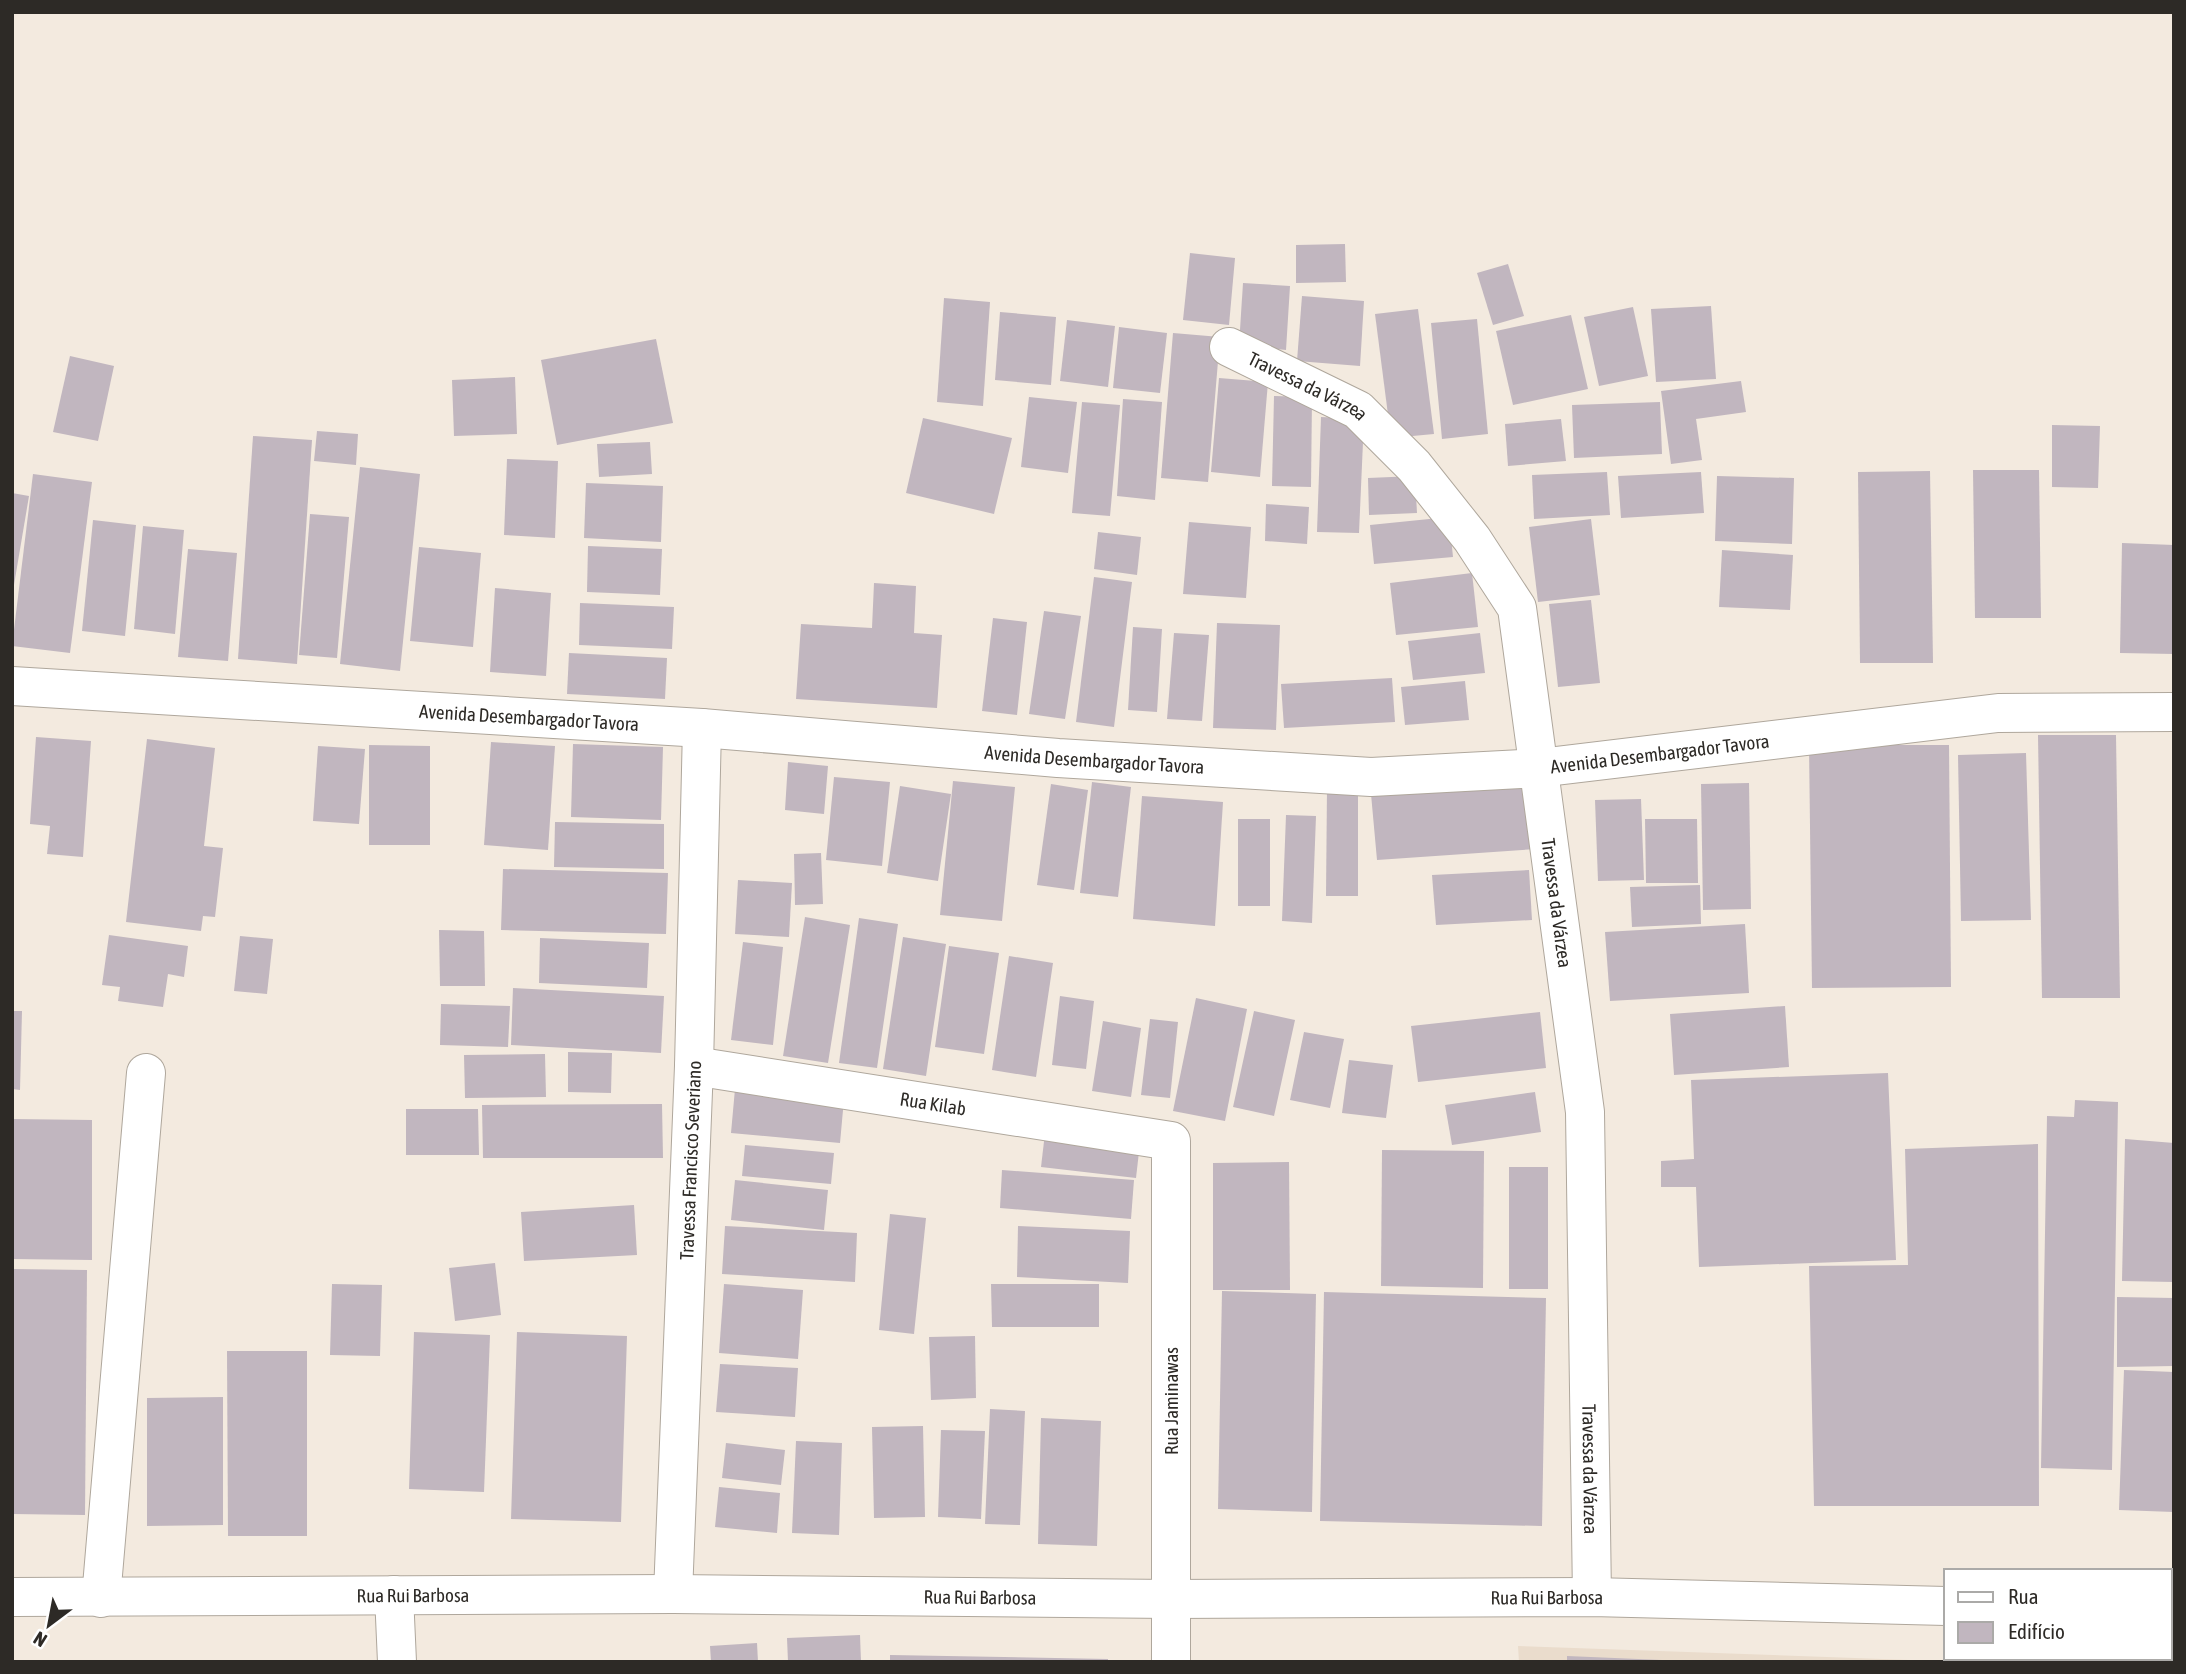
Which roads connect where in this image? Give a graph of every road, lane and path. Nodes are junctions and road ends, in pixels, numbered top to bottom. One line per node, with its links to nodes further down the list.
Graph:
1 (1229, 347): 5 (street, Travessa da Várzea)
2 (12, 686): 4 (street, Avenida Desembargador Tavora)
3 (2174, 712): 5 (street, Avenida Desembargador Tavora)
4 (702, 727): 5 (street, Avenida Desembargador Tavora); 6 (street, Travessa Francisco Severiano)
5 (1539, 768): 12 (street, Travessa da Várzea)
6 (694, 1066): 8 (street, Rua Kilab); 9 (street, Travessa Francisco Severiano)
7 (146, 1073): 13 (street)
8 (1171, 1141): 14 (street, Rua Jaminawas)
9 (673, 1594): 10 (street, Rua Rui Barbosa); 14 (street, Rua Rui Barbosa)
10 (394, 1595): 13 (street, Rua Rui Barbosa); 16 (street)
11 (12, 1597): 13 (street, Rua Rui Barbosa)
12 (1592, 1597): 14 (street, Rua Rui Barbosa); 15 (street, Rua Rui Barbosa)
13 (101, 1598)
14 (1171, 1599): 17 (street, Rua Jaminawas)
15 (1944, 1606)
16 (397, 1662)
17 (1171, 1662)

